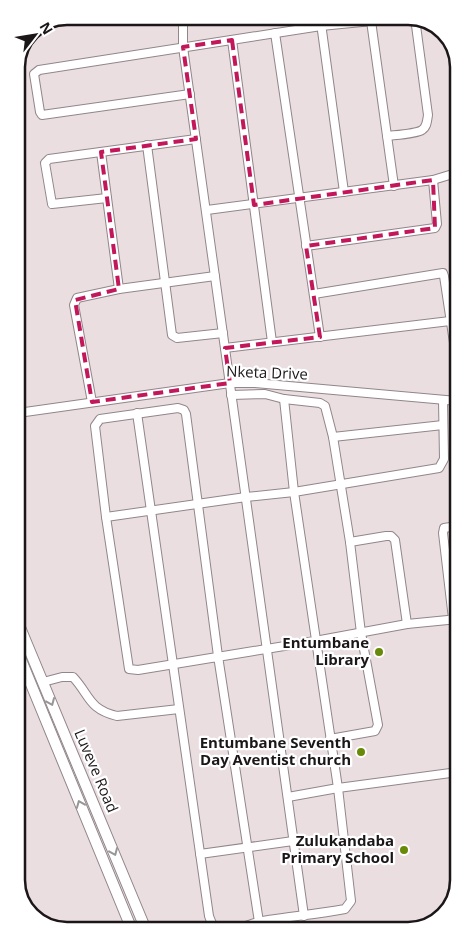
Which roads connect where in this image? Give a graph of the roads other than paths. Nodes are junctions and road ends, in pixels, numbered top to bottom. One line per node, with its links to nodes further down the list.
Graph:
1 (183, 25): 8 (street)
2 (331, 25): 4 (street)
3 (372, 25): 10 (street)
4 (321, 26): 6 (street); 17 (street)
5 (415, 26): 10 (street)
6 (275, 33): 7 (street); 19 (street)
7 (232, 40): 8 (street); 20 (street)
8 (183, 47): 9 (street); 9 (street)
9 (190, 94): 11 (street)
10 (386, 136): 16 (street)
11 (196, 139): 12 (street); 21 (street)
12 (147, 146): 13 (street); 24 (street)
13 (101, 152): 18 (street); 18 (street)
14 (450, 175): 15 (street)
15 (433, 180): 16 (street); 22 (street)
16 (394, 186): 17 (street)
17 (344, 192): 19 (street)
18 (107, 198): 25 (street)
19 (299, 199): 20 (street); 22 (street)
20 (254, 205): 21 (street); 30 (street)
21 (206, 210): 23 (street)
22 (306, 246): 26 (street)
23 (215, 276): 24 (street); 28 (street)
24 (165, 283): 25 (street); 28 (street)
25 (119, 289): 37 (street)
26 (314, 294): 27 (street); 29 (street)
27 (450, 321): 29 (street)
28 (223, 332): 31 (street)
29 (320, 337): 30 (street)
30 (272, 342): 31 (street)
31 (225, 348): 32 (street)
32 (230, 383): 33 (street); 35 (street, Nketa Drive); 37 (street, Nketa Drive)
33 (231, 395): 34 (street); 44 (street)
34 (284, 399): 41 (street); 43 (street)
35 (443, 400): 36 (street, Nketa Drive); 40 (street)
36 (450, 401)
37 (92, 402): 38 (street, Nketa Drive)
38 (25, 412)
39 (137, 413): 45 (street); 46 (street); 47 (street)
40 (444, 426): 41 (street); 42 (street)
41 (333, 437): 42 (street)
42 (340, 485): 43 (street); 49 (street)
43 (294, 492): 44 (street); 55 (street)
44 (246, 496): 45 (street); 56 (street)
45 (198, 503): 46 (street); 57 (street)
46 (152, 510): 47 (street); 58 (street)
47 (106, 517): 58 (street)
48 (450, 527): 50 (street)
49 (350, 542): 52 (street); 53 (street)
50 (450, 583)
51 (450, 620): 52 (street)
52 (407, 624): 53 (street)
53 (361, 633): 55 (street); 62 (street)
54 (25, 640): 60 (street, Luveve Road)
55 (315, 641): 56 (street); 62 (street)
56 (267, 649): 57 (street); 65 (street)
57 (218, 656): 58 (street); 67 (street)
58 (172, 664): 61 (street)
59 (25, 670): 70 (street, Luveve Road, one-way to 59)
60 (42, 682): 61 (street); 71 (street, Luveve Road, one-way to 71)
61 (179, 709): 68 (street)
62 (330, 739): 64 (street)
63 (450, 773): 64 (street)
64 (338, 788): 65 (street); 69 (street)
65 (288, 797): 66 (street)
66 (293, 840): 67 (street); 69 (street)
67 (247, 848): 68 (street); 73 (street)
68 (200, 854): 72 (street)
69 (304, 916): 73 (street)
70 (129, 922)
71 (143, 922)
72 (212, 922)
73 (259, 922)

